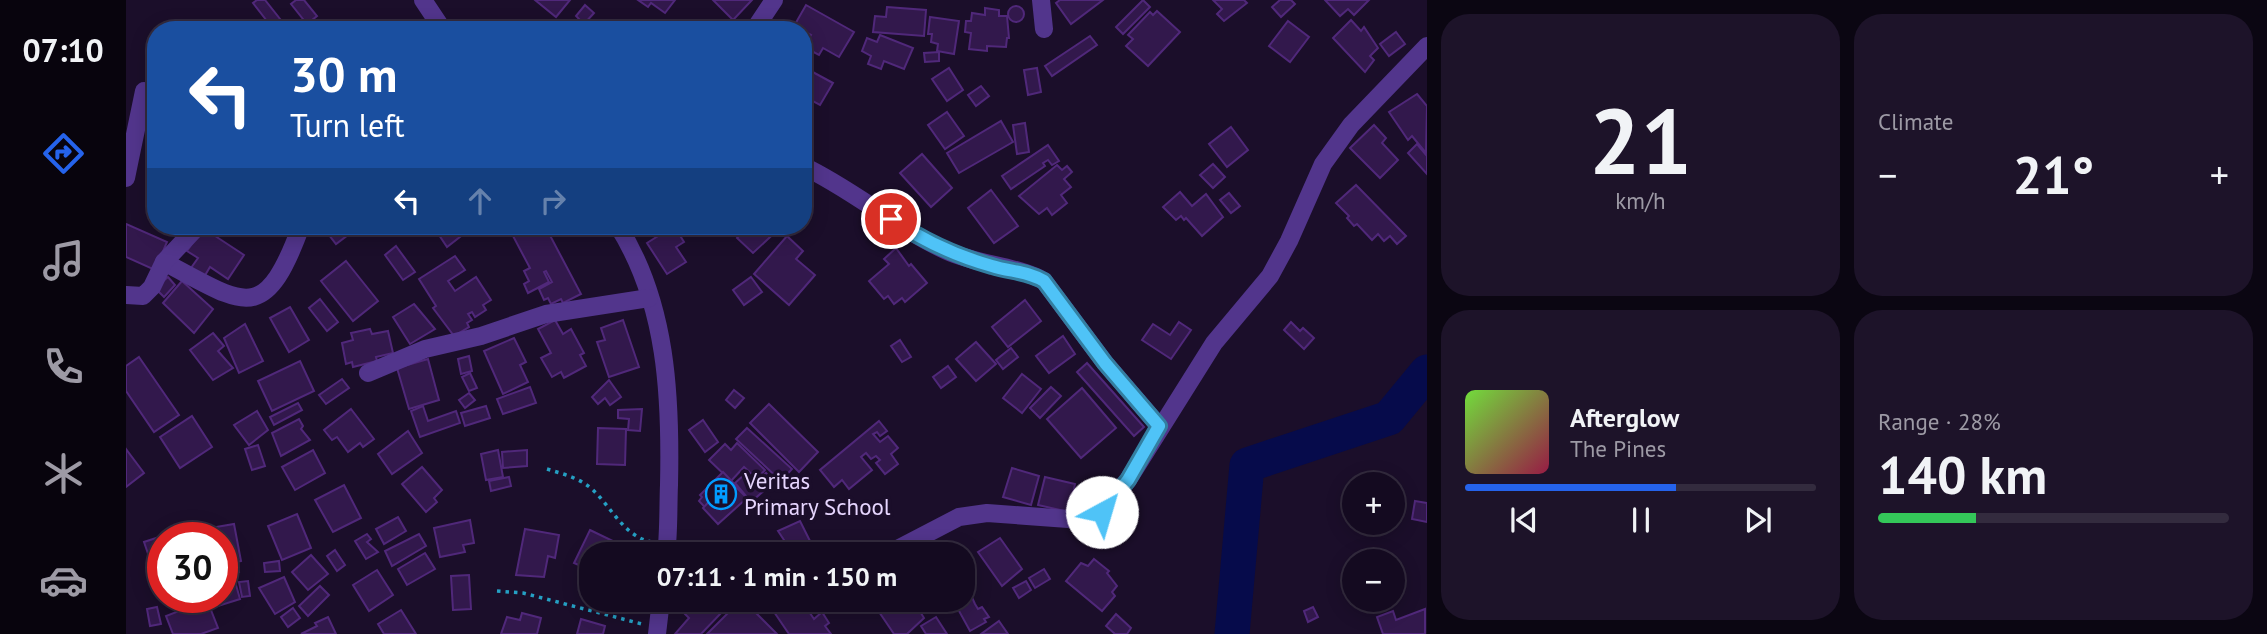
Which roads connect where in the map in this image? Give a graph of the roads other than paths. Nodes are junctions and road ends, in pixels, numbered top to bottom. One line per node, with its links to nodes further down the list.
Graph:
1 (422, 0): 4 (street)
2 (774, 0): 5 (street)
3 (1041, 0): 6 (street)
4 (437, 21)
5 (760, 21)
6 (1044, 29)
7 (1427, 46): 18 (street)
8 (144, 92): 10 (street)
9 (812, 171): 18 (street)
10 (126, 178)
11 (190, 235): 14 (street)
12 (297, 235): 14 (street)
13 (623, 235): 16 (street)
14 (164, 262): 15 (street)
15 (126, 295)
16 (649, 298): 17 (street); 19 (street)
17 (368, 373)
18 (1159, 426): 20 (street)
19 (667, 542)
20 (911, 542)
21 (659, 612): 22 (street)
22 (657, 631)

